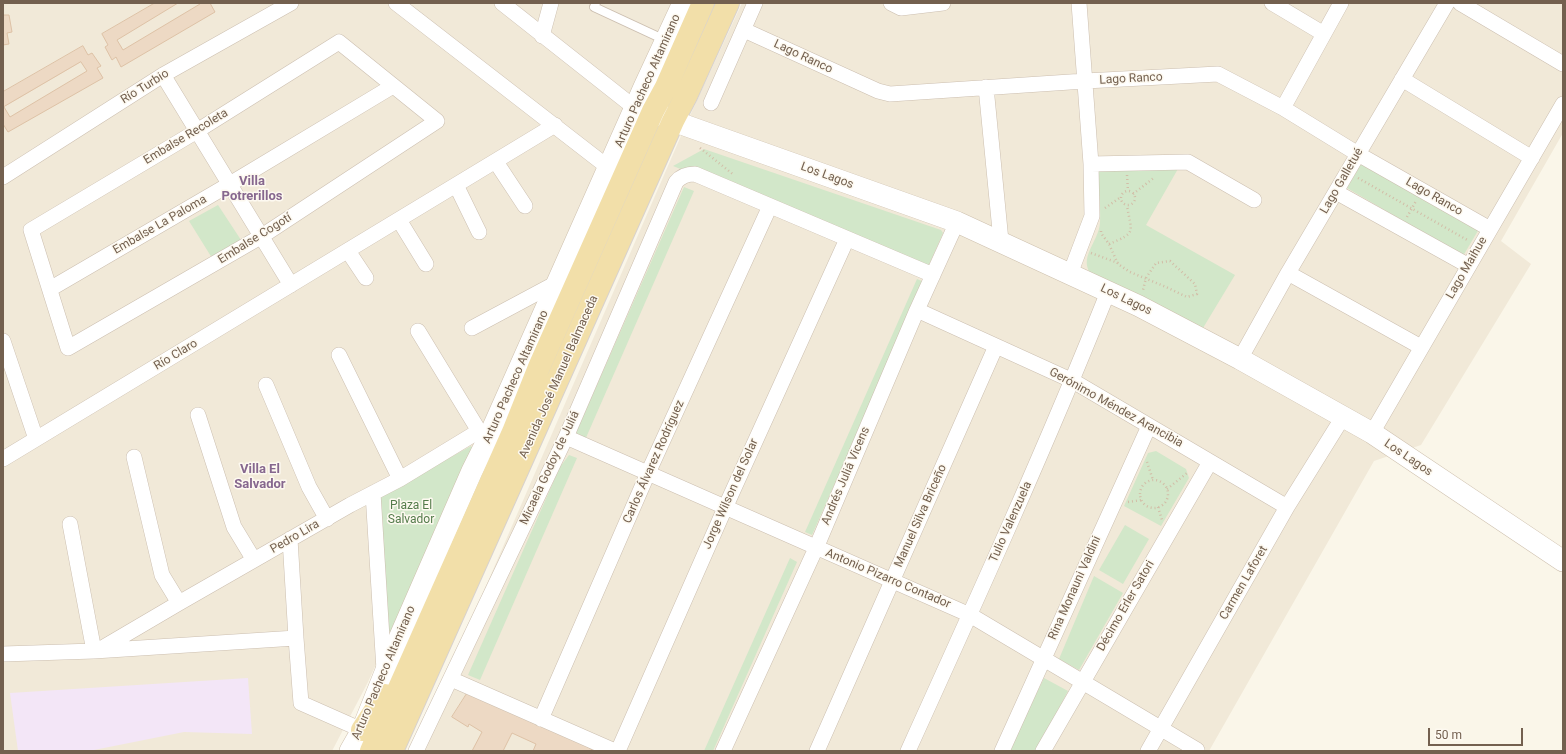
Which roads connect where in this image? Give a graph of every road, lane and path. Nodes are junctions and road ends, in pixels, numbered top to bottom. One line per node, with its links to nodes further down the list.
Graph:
1 (291, 3): 22 (street, Río Turbio)
2 (396, 3): 32 (street)
3 (502, 3): 19 (street)
4 (551, 3): 19 (street)
5 (596, 3): 20 (lane)
6 (683, 3): 20 (main road, Arturo Pacheco Altamirano)
7 (703, 3): 30 (main road, Avenida José Manuel Balmaceda)
8 (728, 3): 31 (main road, Avenida José Manuel Balmaceda)
9 (755, 3): 17 (street)
10 (891, 3): 11 (street)
11 (943, 3)
12 (1079, 3): 24 (street)
13 (1272, 3): 18 (street)
14 (1341, 3): 18 (street)
15 (1447, 3): 23 (street, Lago Galletué)
16 (1460, 3): 21 (street)
17 (744, 30): 26 (street, Lago Ranco); 27 (street)
18 (1324, 34): 29 (street)
19 (542, 36): 30 (street)
20 (666, 40): 30 (main road, Arturo Pacheco Altamirano)
21 (1563, 64)
22 (163, 75): 33 (street); 41 (street, Río Turbio)
23 (1402, 79): 34 (street, Lago Galletué); 35 (street)
24 (1085, 81): 26 (street, Lago Ranco); 29 (street, Lago Ranco); 38 (street)
25 (393, 86): 33 (street, Embalse Recoleta); 42 (street, Embalse La Paloma); 58 (street, Embalse Cogotí)
26 (986, 87): 60 (street)
27 (711, 103)
28 (1563, 104): 35 (street, Lago Maihue)
29 (1282, 108): 34 (street, Lago Ranco)
30 (644, 110): 31 (main road, Los Lagos); 39 (main road, Arturo Pacheco Altamirano); 113 (main road, Avenida José Manuel Balmaceda)
31 (681, 124): 47 (path); 53 (main road, Los Lagos); 111 (main road, Avenida José Manuel Balmaceda)
32 (555, 126): 36 (street, Río Claro); 39 (street)
33 (197, 131): 42 (street); 74 (street, Embalse Recoleta)
34 (1358, 154): 40 (street, Lago Galletué); 44 (street, Lago Ranco)
35 (1532, 158): 56 (street, Lago Maihue)
36 (496, 162): 43 (street, Río Claro); 50 (street)
37 (1174, 162): 38 (street); 46 (path); 48 (street)
38 (1091, 164): 67 (street)
39 (608, 168): 72 (main road, Arturo Pacheco Altamirano)
40 (1348, 172): 45 (street, Lago Galletué); 62 (path)
41 (3, 176)
42 (230, 184): 58 (street); 74 (street, Embalse La Paloma)
43 (456, 185): 52 (street, Río Claro); 57 (street)
44 (1422, 191): 55 (path); 56 (street, Lago Ranco)
45 (1336, 192): 55 (street); 68 (street, Lago Galletué)
46 (1133, 194): 49 (path); 49 (path)
47 (747, 196): 51 (street); 92 (street, Micaela Godoy de Juliá)
48 (1254, 200)
49 (1127, 204): 61 (path)
50 (525, 206)
51 (770, 206): 59 (street); 97 (street, Carlos Álvarez Rodríguez)
52 (399, 220): 63 (street, Río Claro); 64 (street)
53 (957, 222): 60 (main road, Los Lagos); 69 (street, Andrés Juliá Vicens)
54 (1102, 228): 61 (path)
55 (1400, 228): 66 (street)
56 (1490, 229): 62 (street, Lago Maihue)
57 (479, 232)
58 (262, 236): 73 (street); 74 (street, Embalse Cogotí)
59 (848, 239): 69 (street); 102 (street, Jorge Wilson del Solar)
60 (1001, 241): 67 (main road, Los Lagos)
61 (1109, 244): 65 (path)
62 (1480, 247): 66 (street, Lago Maihue)
63 (348, 250): 70 (street); 73 (street, Río Claro)
64 (426, 264)
65 (1118, 264): 67 (path); 71 (path)
66 (1469, 266): 82 (street, Lago Maihue)
67 (1073, 267): 75 (main road, Los Lagos)
68 (1288, 273): 82 (street); 84 (street, Lago Galletué)
69 (933, 275): 77 (street, Andrés Juliá Vicens)
70 (366, 278)
71 (1146, 278): 71 (path); 76 (path)
72 (558, 282): 78 (street); 91 (main road, Arturo Pacheco Altamirano)
73 (292, 285): 93 (street, Río Claro)
74 (50, 289)
75 (1108, 292): 76 (main road, Los Lagos); 85 (street, Tulio Valenzuela)
76 (1139, 306): 84 (main road, Los Lagos)
77 (917, 310): 81 (street, Gerónimo Méndez Arancibia); 106 (street, Andrés Juliá Vicens)
78 (472, 328)
79 (418, 331): 91 (street)
80 (3, 341): 93 (street)
81 (996, 346): 85 (street, Gerónimo Méndez Arancibia); 109 (street, Manuel Silva Briceño)
82 (1421, 347): 90 (street, Lago Maihue)
83 (339, 355): 98 (street)
84 (1240, 359): 88 (main road, Los Lagos)
85 (1073, 381): 89 (street, Gerónimo Méndez Arancibia); 112 (street, Tulio Valenzuela)
86 (266, 384): 103 (street)
87 (198, 415): 107 (street)
88 (1343, 417): 90 (main road, Los Lagos); 101 (street, Carmen Laforet)
89 (1149, 426): 96 (street, Gerónimo Méndez Arancibia); 117 (street, Rina Monauni Valdini)
90 (1372, 433): 108 (main road, Los Lagos)
91 (483, 437): 98 (street, Pedro Lira); 118 (main road, Arturo Pacheco Altamirano)
92 (566, 437): 97 (street, Antonio Pizarro Contador); 119 (street, Micaela Godoy de Juliá)
93 (36, 439): 95 (street, Río Claro)
94 (134, 458): 110 (street)
95 (3, 459)
96 (1210, 462): 101 (street, Gerónimo Méndez Arancibia); 120 (street, Décimo Erler Satori)
97 (648, 473): 102 (street, Antonio Pizarro Contador); 121 (street, Carlos Álvarez Rodríguez)
98 (400, 479): 99 (street, Pedro Lira)
99 (373, 493): 103 (street, Pedro Lira); 118 (street)
100 (1140, 496): 100 (path)
101 (1287, 507): 122 (street, Carmen Laforet)
102 (725, 508): 106 (street, Antonio Pizarro Contador); 130 (street, Jorge Wilson del Solar)
103 (327, 518): 105 (street, Pedro Lira)
104 (70, 524): 115 (street)
105 (290, 539): 107 (street, Pedro Lira); 114 (street)
106 (816, 548): 109 (street, Antonio Pizarro Contador); 131 (street, Andrés Juliá Vicens)
107 (254, 560): 110 (street, Pedro Lira)
108 (1563, 561)
109 (892, 581): 112 (street, Antonio Pizarro Contador); 132 (street, Manuel Silva Briceño)
110 (178, 603): 115 (street, Pedro Lira)
111 (457, 607): 127 (main road, Avenida José Manuel Balmaceda); 128 (main road)
112 (970, 615): 117 (street, Antonio Pizarro Contador); 133 (street, Tulio Valenzuela)
113 (423, 637): 123 (main road); 126 (main road, Avenida José Manuel Balmaceda)
114 (296, 638): 115 (street); 123 (street)
115 (96, 651): 116 (street, Pedro Lira)
116 (3, 654)
117 (1044, 659): 120 (street, Antonio Pizarro Contador); 134 (street, Rina Monauni Valdini)
118 (384, 675): 123 (main road, Arturo Pacheco Altamirano)
119 (451, 679): 121 (street); 129 (street, Micaela Godoy de Juliá)
120 (1082, 682): 122 (street, Antonio Pizarro Contador); 135 (street, Décimo Erler Satori)
121 (541, 718): 130 (street)
122 (1161, 729): 124 (street, Antonio Pizarro Contador); 136 (street, Carmen Laforet)
123 (362, 730): 125 (main road, Arturo Pacheco Altamirano)
124 (1197, 750)
125 (350, 751)
126 (371, 751)
127 (392, 751)
128 (408, 751)
129 (416, 751)
130 (617, 751)
131 (723, 751)
132 (816, 751)
133 (908, 751)
134 (1002, 751)
135 (1043, 751)
136 (1148, 751)

